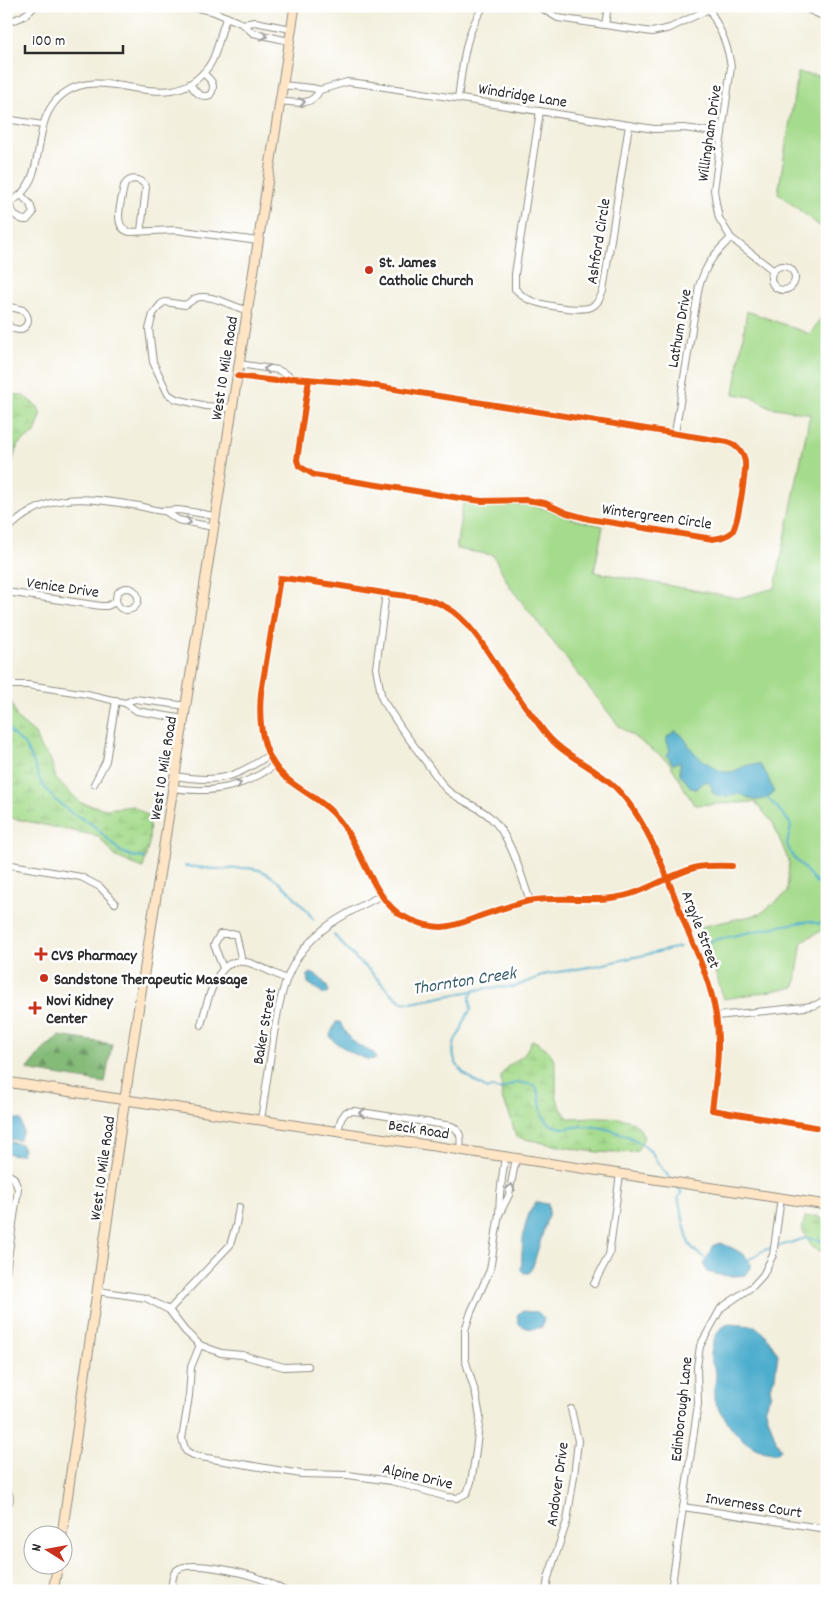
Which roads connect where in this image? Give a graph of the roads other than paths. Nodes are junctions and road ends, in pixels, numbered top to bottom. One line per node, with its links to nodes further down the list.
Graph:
1 (35, 6): 11 (street)
2 (186, 6): 9 (street)
3 (295, 6): 14 (main road, West 10 Mile Road)
4 (484, 6): 20 (street)
5 (538, 6): 13 (street)
6 (608, 6): 13 (street)
7 (801, 6): 10 (street)
8 (712, 8): 13 (street); 26 (street, Willingham Drive)
9 (228, 17): 12 (street); 16 (street)
10 (827, 18)
11 (6, 21)
12 (243, 24): 14 (street); 15 (street, one-way to 15)
13 (605, 25)
14 (291, 29): 15 (main road, West 10 Mile Road)
15 (289, 42): 18 (main road, West 10 Mile Road)
16 (203, 73): 17 (street); 17 (street)
17 (190, 84): 24 (street)
18 (282, 85): 19 (street, Windridge Lane); 21 (main road, West 10 Mile Road)
19 (320, 90): 20 (street, Windridge Lane); 21 (street, Windridge Lane, one-way to 19)
20 (458, 98): 22 (street, Windridge Lane)
21 (279, 101): 31 (main road, West 10 Mile Road)
22 (540, 111): 25 (street, Windridge Lane); 25 (street, Ashford Circle)
23 (6, 119): 24 (street)
24 (43, 124): 27 (street)
25 (629, 125): 26 (street, Windridge Lane)
26 (722, 133): 30 (street, Willingham Drive)
27 (20, 195): 28 (street); 28 (street)
28 (7, 204)
29 (141, 232): 29 (street); 31 (street)
30 (731, 238): 32 (street, Willingham Drive); 41 (street, Lathum Drive)
31 (258, 241): 34 (main road, West 10 Mile Road)
32 (774, 271)
33 (6, 306): 35 (street)
34 (247, 310): 36 (main road, West 10 Mile Road); 40 (street)
35 (6, 322)
36 (239, 364): 37 (main road, West 10 Mile Road); 38 (street, Wintergreen Circle, one-way to 36)
37 (237, 376): 38 (street, Wintergreen Circle); 40 (main road, West 10 Mile Road)
38 (293, 378): 39 (street, Wintergreen Circle)
39 (309, 379): 41 (street, Wintergreen Circle); 41 (street, Wintergreen Circle)
40 (232, 408): 43 (main road, West 10 Mile Road)
41 (675, 433)
42 (165, 511): 43 (street); 44 (street, one-way to 44); 45 (street)
43 (215, 516): 44 (main road, West 10 Mile Road)
44 (213, 527): 52 (main road, West 10 Mile Road)
45 (6, 531)
46 (6, 592): 48 (street, Venice Drive)
47 (386, 593): 54 (street, Argyle Street); 63 (street, Argyle Street); 65 (street)
48 (116, 602)
49 (6, 684): 50 (street)
50 (116, 700): 51 (street); 58 (street)
51 (125, 703): 52 (street); 53 (street)
52 (187, 706): 53 (main road, West 10 Mile Road)
53 (184, 719): 56 (main road, West 10 Mile Road)
54 (269, 755): 55 (street); 57 (street)
55 (275, 765): 60 (street, one-way to 55); 64 (street)
56 (175, 776): 57 (street); 59 (main road, West 10 Mile Road)
57 (219, 780): 60 (street)
58 (94, 784)
59 (173, 788): 60 (street); 74 (main road, West 10 Mile Road)
60 (220, 790)
61 (6, 864): 66 (street)
62 (732, 866): 63 (street)
63 (668, 880): 65 (street); 71 (street, Argyle Street)
64 (382, 895): 65 (street); 69 (street, Baker Street)
65 (530, 901)
66 (115, 904)
67 (242, 962): 68 (street); 68 (street); 69 (street)
68 (223, 968): 72 (street)
69 (286, 979): 75 (street, Baker Street)
70 (827, 999): 71 (street)
71 (716, 1016): 76 (street, Argyle Street)
72 (200, 1025)
73 (6, 1082): 74 (main road, Beck Road)
74 (126, 1100): 75 (main road, Beck Road); 89 (main road, West 10 Mile Road)
75 (261, 1120): 77 (main road, Beck Road)
76 (827, 1129)
77 (338, 1131): 78 (main road, Beck Road); 78 (street, one-way to 77)
78 (460, 1150): 79 (main road, Beck Road)
79 (506, 1156): 80 (main road, Beck Road); 86 (street, Alpine Drive)
80 (516, 1158): 82 (main road, Beck Road); 86 (street, one-way to 80)
81 (6, 1173): 87 (street)
82 (620, 1174): 83 (main road, Beck Road); 88 (street)
83 (781, 1198): 84 (main road, Beck Road); 95 (street, Edinborough Lane)
84 (827, 1205)
85 (239, 1207): 90 (street)
86 (499, 1214): 91 (street, Alpine Drive)
87 (6, 1272)
88 (594, 1284)
89 (98, 1291): 90 (street); 97 (main road, West 10 Mile Road)
90 (169, 1310): 91 (street)
91 (200, 1346): 92 (street)
92 (308, 1366)
93 (572, 1409): 103 (street, Andover Drive)
94 (6, 1489): 96 (street)
95 (683, 1507): 98 (street, Inverness Court); 104 (street, Edinborough Lane)
96 (6, 1508)
97 (63, 1524)
98 (820, 1528)
99 (56, 1574): 100 (main road)
100 (53, 1591)
101 (171, 1591): 102 (street)
102 (285, 1591)
103 (546, 1591)
104 (671, 1591)

